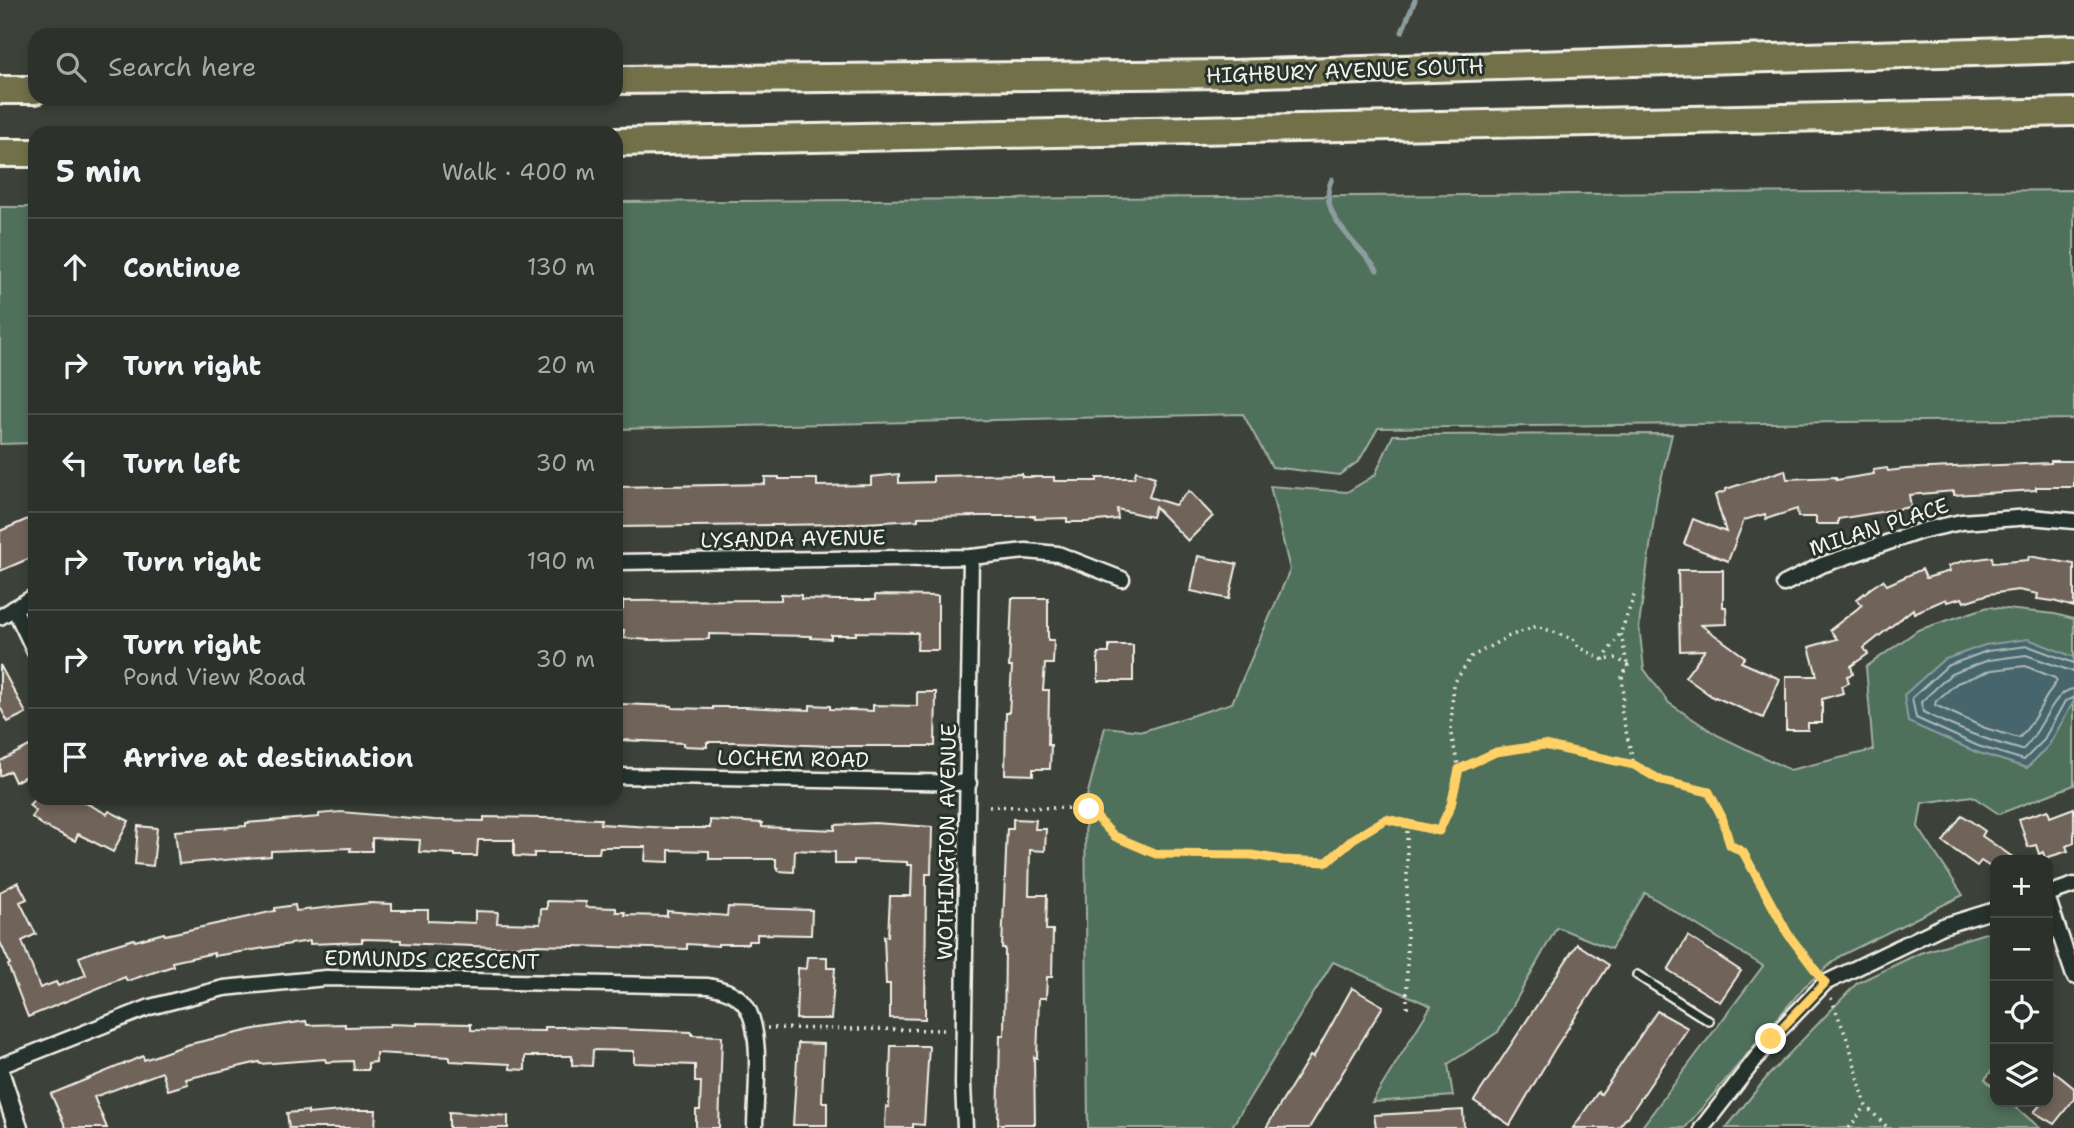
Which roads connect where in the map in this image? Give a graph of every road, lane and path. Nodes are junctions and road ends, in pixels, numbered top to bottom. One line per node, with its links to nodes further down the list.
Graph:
1 (2074, 49): 2 (highway, HIGHBURY AVENUE SOUTH)
2 (623, 80)
3 (0, 90): 4 (highway)
4 (28, 90)
5 (2074, 112): 6 (highway)
6 (623, 142)
7 (0, 153): 8 (highway)
8 (28, 153)
9 (2074, 521): 13 (street, MILAN PLACE)
10 (971, 557): 11 (street, LYSANDA AVENUE); 12 (street, LYSANDA AVENUE); 25 (street, WOTHINGTON AVENUE)
11 (623, 562)
12 (1122, 579)
13 (1784, 584)
14 (1635, 593): 18 (path)
15 (28, 601): 16 (street)
16 (14, 608): 17 (street); 19 (street)
17 (0, 617)
18 (1621, 632): 20 (path); 21 (path)
19 (28, 637)
20 (1603, 660): 21 (path); 23 (path)
21 (1628, 666): 22 (path)
22 (1634, 765): 23 (path); 34 (path)
23 (1459, 769): 27 (path)
24 (623, 776): 25 (street, LOCHEM ROAD)
25 (969, 783): 38 (street, WOTHINGTON AVENUE)
26 (989, 806): 27 (path)
27 (1407, 824): 35 (path)
28 (2074, 885): 29 (street)
29 (2053, 895)
30 (1990, 912): 34 (street)
31 (2053, 912): 33 (street)
32 (1637, 975): 36 (lane)
33 (2074, 976)
34 (1825, 983): 41 (path); 45 (street)
35 (1408, 1013)
36 (1709, 1021)
37 (755, 1029): 38 (path); 39 (street, EDMUNDS CRESCENT); 43 (street, EDMUNDS CRESCENT)
38 (965, 1030): 44 (street, WOTHINGTON AVENUE)
39 (0, 1066)
40 (0, 1073): 42 (street)
41 (1866, 1106): 46 (path); 47 (path)
42 (18, 1128)
43 (755, 1128)
44 (965, 1128)
45 (1702, 1128)
46 (1849, 1128)
47 (1888, 1128)

